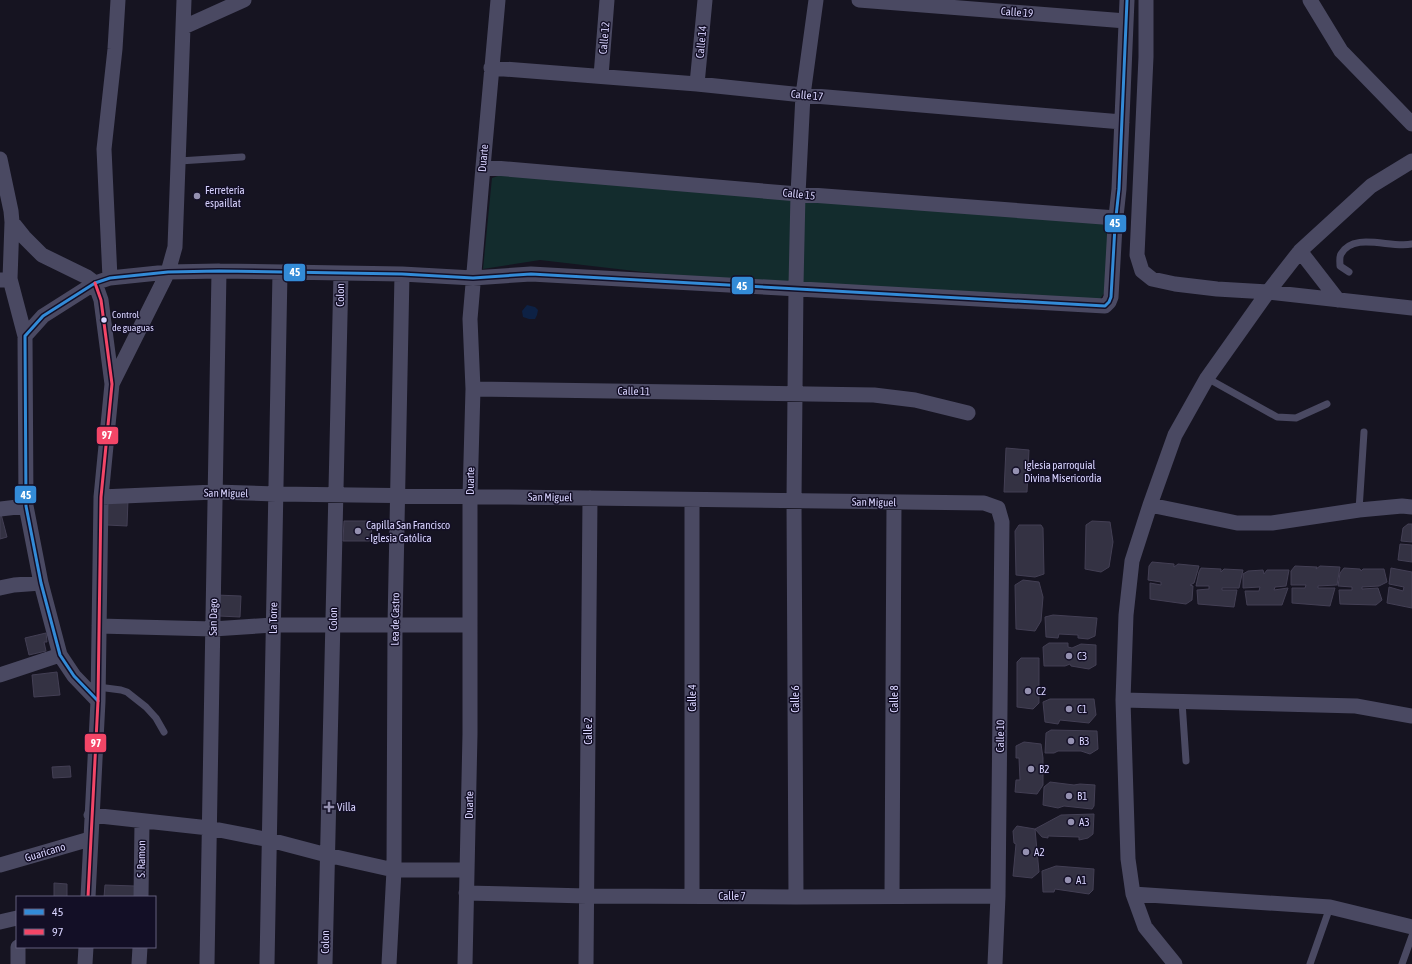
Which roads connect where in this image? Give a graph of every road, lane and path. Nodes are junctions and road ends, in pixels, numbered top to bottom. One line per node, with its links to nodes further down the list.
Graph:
1 (118, 0): 38 (street)
2 (184, 0): 15 (street)
3 (244, 0): 15 (street)
4 (498, 0): 16 (street, Duarte)
5 (607, 0): 17 (street, Calle 12)
6 (705, 0): 18 (street, Calle 14)
7 (816, 0): 19 (street, Calle 6)
8 (859, 0): 12 (street, Calle 19)
9 (1127, 0): 14 (street)
10 (1146, 0): 43 (street)
11 (1310, 0): 21 (street)
12 (920, 3): 13 (street, Calle 19)
13 (1021, 6): 14 (street, Calle 19)
14 (1126, 21): 20 (street)
15 (184, 27): 25 (street)
16 (491, 68): 17 (street, Calle 17); 26 (street, Duarte)
17 (601, 76): 18 (street, Calle 17)
18 (697, 84): 19 (street, Calle 17)
19 (804, 95): 20 (street, Calle 17); 27 (street, Calle 6)
20 (1122, 122): 29 (street)
21 (1412, 124)
22 (242, 157): 25 (lane)
23 (0, 159): 28 (street)
24 (1412, 160): 31 (street)
25 (178, 161): 33 (street)
26 (483, 167): 27 (street, Calle 15); 39 (street, Duarte)
27 (798, 194): 29 (street, Calle 15); 42 (street, Calle 6)
28 (8, 216): 40 (street); 41 (street)
29 (1116, 218): 42 (street)
30 (1412, 244): 35 (lane)
31 (1300, 251): 43 (street); 44 (street)
32 (219, 271): 33 (street); 34 (street); 54 (street, San Dago)
33 (168, 272): 38 (street); 48 (street)
34 (280, 272): 36 (street); 55 (street, La Torre)
35 (1349, 272)
36 (341, 273): 37 (street); 56 (street, Colon)
37 (402, 274): 39 (street); 58 (street, Lea de Castro)
38 (110, 278): 41 (street)
39 (474, 278): 42 (street); 49 (street, Duarte)
40 (5, 280): 46 (street)
41 (95, 284): 46 (street); 48 (street)
42 (796, 290): 50 (street, Calle 6)
43 (1268, 292): 44 (street); 47 (street)
44 (1338, 300): 45 (street)
45 (1412, 308)
46 (25, 336): 65 (street)
47 (1207, 378): 51 (lane); 64 (street)
48 (112, 384): 57 (street)
49 (473, 389): 50 (street, Calle 11); 59 (street, Duarte)
50 (795, 394): 52 (street, Calle 11); 62 (street, Calle 6)
51 (1327, 404)
52 (968, 413)
53 (1364, 432): 69 (lane)
54 (215, 492): 55 (street, San Miguel); 57 (street, San Miguel); 77 (street, San Dago)
55 (276, 494): 56 (street, San Miguel); 72 (street, La Torre)
56 (336, 495): 58 (street, San Miguel); 73 (street, Colon)
57 (101, 496): 76 (street)
58 (397, 496): 59 (street, San Miguel); 74 (street, Lea de Castro)
59 (470, 496): 60 (street, San Miguel); 75 (street, Duarte)
60 (590, 498): 61 (street, San Miguel); 99 (street, Calle 2)
61 (692, 500): 62 (street, San Miguel); 100 (street, Calle 4)
62 (794, 500): 63 (street, San Miguel); 103 (street, Calle 6)
63 (894, 502): 67 (street, San Miguel); 101 (street, Calle 8)
64 (1150, 505): 69 (street); 81 (street)
65 (26, 506): 68 (street); 70 (street)
66 (1412, 507): 69 (street)
67 (998, 508): 102 (street, Calle 10)
68 (0, 509)
69 (1359, 510)
70 (41, 583): 71 (street); 78 (street)
71 (0, 588)
72 (273, 625): 73 (street); 77 (street); 90 (street, La Torre)
73 (333, 625): 74 (street); 91 (street, Colon)
74 (395, 625): 75 (street); 93 (street, Lea de Castro)
75 (470, 625): 94 (street, Duarte)
76 (99, 626): 77 (street); 80 (street)
77 (213, 629): 88 (street, San Dago)
78 (60, 655): 79 (street); 80 (street)
79 (0, 675)
80 (98, 694): 84 (lane); 86 (street)
81 (1123, 700): 82 (street); 96 (street)
82 (1182, 702): 83 (street); 85 (lane)
83 (1412, 716)
84 (164, 732)
85 (1186, 761)
86 (91, 815): 87 (street); 89 (street)
87 (142, 822): 88 (street); 98 (street, S. Ramon)
88 (209, 828): 90 (street); 115 (street, San Dago)
89 (90, 838): 92 (street, Guaricano); 97 (street)
90 (270, 840): 91 (street); 116 (street, La Torre)
91 (327, 855): 93 (street); 117 (street, Colon)
92 (0, 865)
93 (394, 870): 94 (street); 118 (street, Lea de Castro)
94 (467, 870): 95 (street, Duarte)
95 (466, 893): 99 (street, Calle 7); 119 (street, Duarte)
96 (1133, 894): 104 (street); 122 (street)
97 (88, 896)
98 (141, 896)
99 (587, 896): 100 (street, Calle 7); 120 (street, Calle 2)
100 (692, 896): 103 (street, Calle 7)
101 (892, 896): 102 (street, Calle 7); 103 (street, Calle 7)
102 (998, 896): 121 (street, Calle 10)
103 (796, 897)
104 (1330, 907): 107 (street); 123 (lane)
105 (16, 918): 106 (street)
106 (0, 922)
107 (1412, 927)
108 (1412, 936): 124 (lane)
109 (18, 948): 112 (street)
110 (86, 948): 113 (street)
111 (140, 948): 114 (street)
112 (18, 964)
113 (85, 964)
114 (140, 964)
115 (206, 964)
116 (267, 964)
117 (325, 964)
118 (389, 964)
119 (465, 964)
120 (586, 964)
121 (995, 964)
122 (1175, 964)
123 (1310, 964)
124 (1402, 964)

